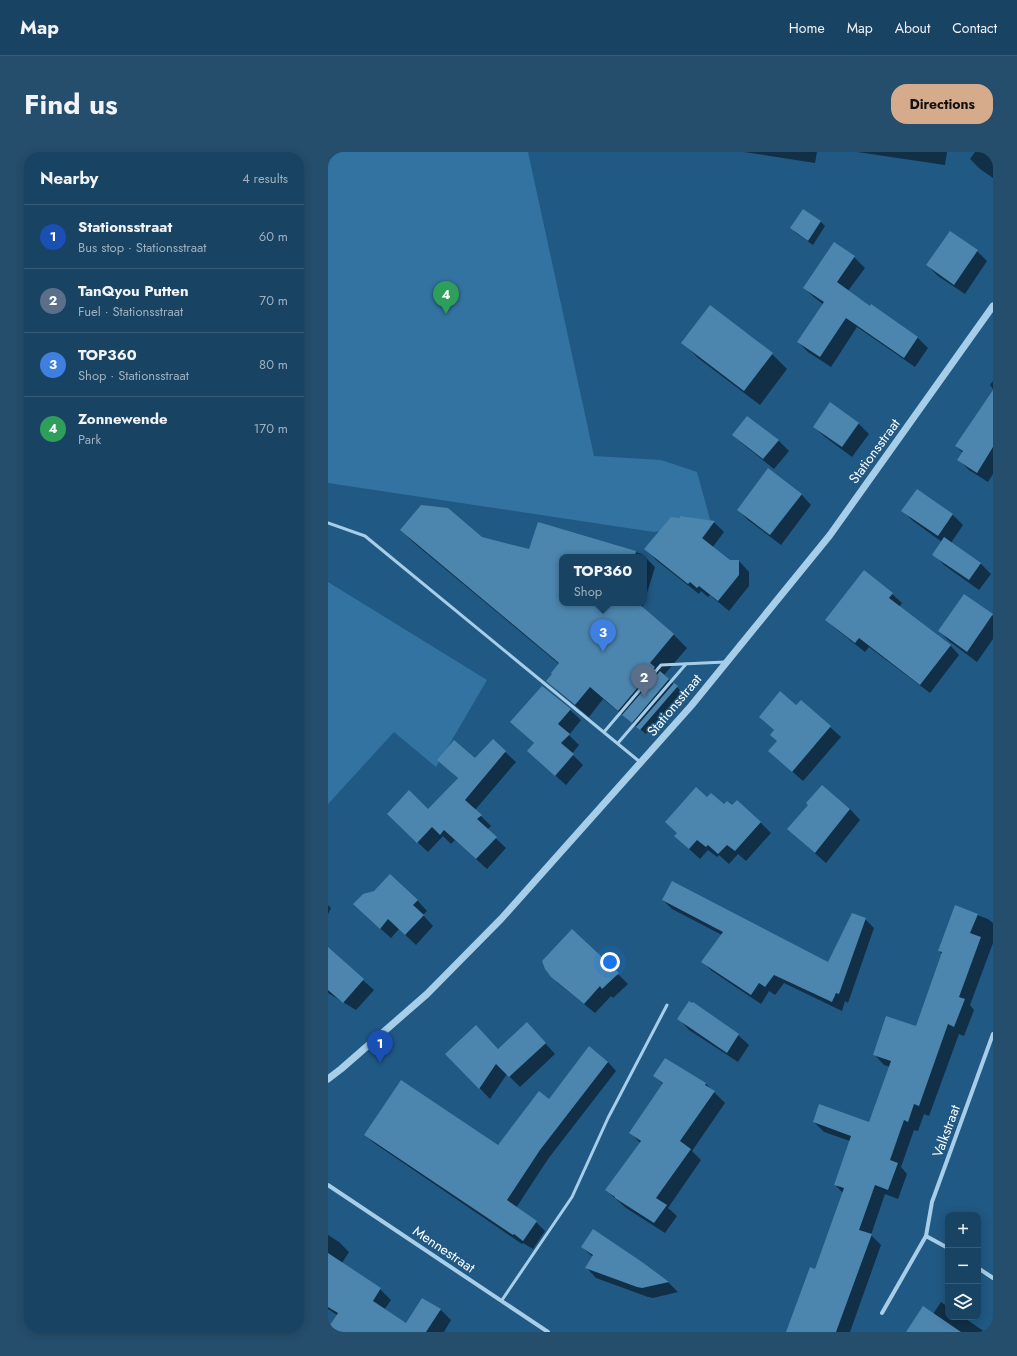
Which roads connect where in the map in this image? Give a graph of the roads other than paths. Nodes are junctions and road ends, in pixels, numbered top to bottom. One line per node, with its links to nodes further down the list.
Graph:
1 (993, 306): 3 (street, Stationsstraat)
2 (328, 523): 5 (lane)
3 (727, 662): 4 (lane); 7 (street, Stationsstraat)
4 (686, 664): 5 (lane); 6 (lane)
5 (604, 732): 6 (lane)
6 (618, 743): 7 (lane)
7 (641, 763): 10 (street, Stationsstraat)
8 (667, 1005): 16 (lane)
9 (993, 1034): 12 (street, Valkstraat)
10 (328, 1079)
11 (328, 1185): 16 (street, Mennestraat)
12 (926, 1236): 13 (street); 17 (street, Valkstraat)
13 (945, 1246)
14 (981, 1270): 15 (street)
15 (993, 1278)
16 (502, 1300): 18 (street, Mennestraat)
17 (882, 1313)
18 (548, 1332)

